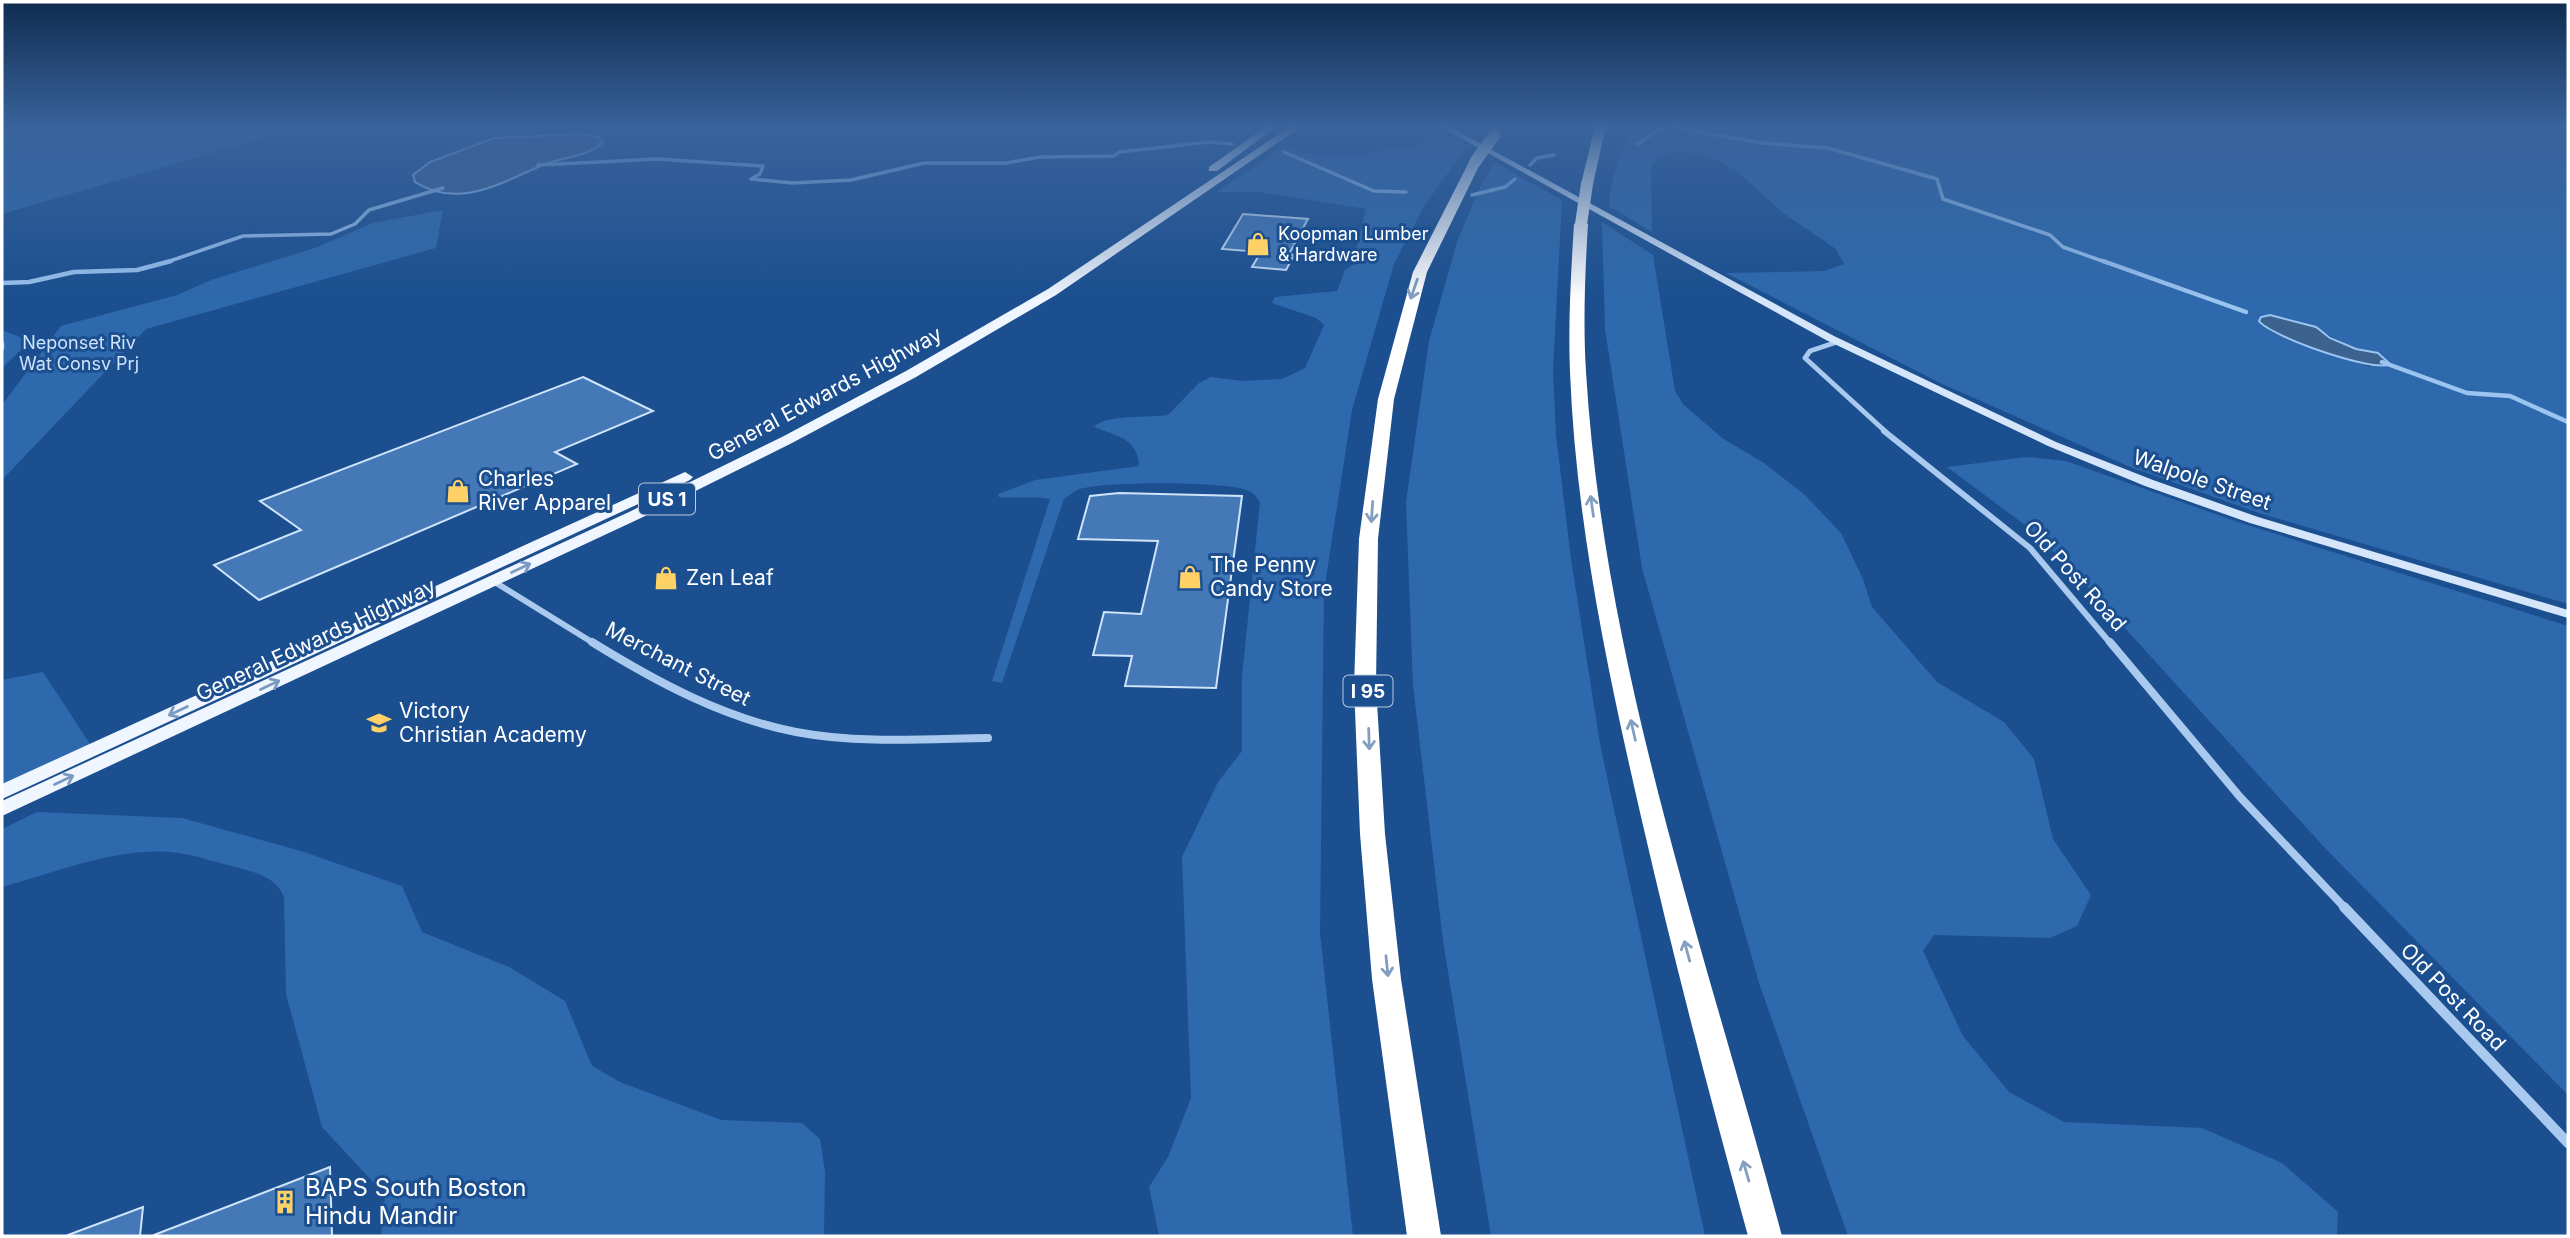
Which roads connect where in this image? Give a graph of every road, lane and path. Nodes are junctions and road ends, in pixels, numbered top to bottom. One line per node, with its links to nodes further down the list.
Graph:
1 (1191, 184): 10 (main road, General Edwards Highway / US 1, one-way to 10)
2 (1213, 184): 7 (main road, General Edwards Highway / US 1, one-way to 2)
3 (1463, 184): 13 (highway, I 95, one-way to 13, bridge)
4 (1547, 184): 6 (main road)
5 (1587, 184): 14 (highway, one-way to 5, bridge)
6 (1838, 342): 8 (main road, Walpole Street); 12 (street, Old Post Road)
7 (493, 581): 9 (street, Merchant Street); 11 (main road, General Edwards Highway / US 1, one-way to 7)
8 (2568, 614)
9 (988, 738)
10 (2, 792)
11 (2, 809)
12 (2568, 1143)
13 (1424, 1236)
14 (1765, 1236)

